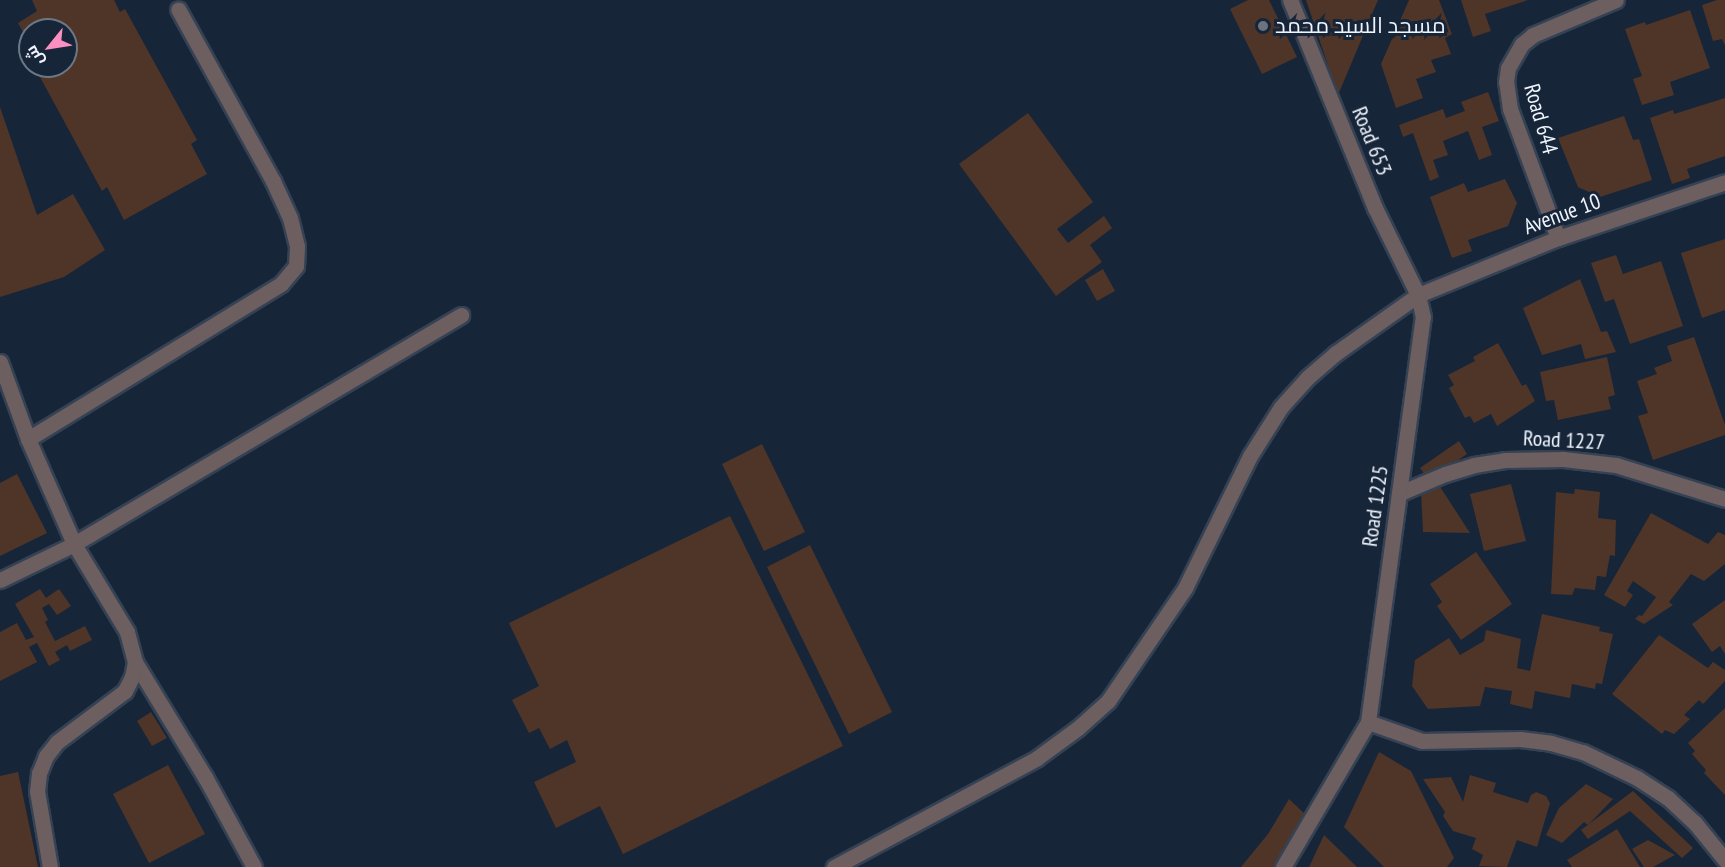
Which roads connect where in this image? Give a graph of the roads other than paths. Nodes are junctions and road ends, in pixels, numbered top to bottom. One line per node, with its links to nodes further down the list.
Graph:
1 (1290, 0): 6 (street, Road 653)
2 (1616, 0): 5 (street, Road 644)
3 (178, 9): 9 (street)
4 (1725, 182): 5 (street, Avenue 10)
5 (1558, 238): 6 (street, Avenue 10)
6 (1418, 295): 10 (street, Road 1225); 19 (street, Avenue 10)
7 (462, 315): 12 (street)
8 (0, 362): 9 (street)
9 (28, 439): 12 (street)
10 (1400, 493): 11 (street, Road 1227); 15 (street, Road 1225)
11 (1725, 499)
12 (74, 544): 13 (street); 14 (street)
13 (0, 580)
14 (135, 662): 17 (street); 18 (street)
15 (1368, 722): 16 (street); 20 (street, Road 1225)
16 (1725, 860)
17 (50, 867)
18 (254, 867)
19 (834, 867)
20 (1283, 867)

